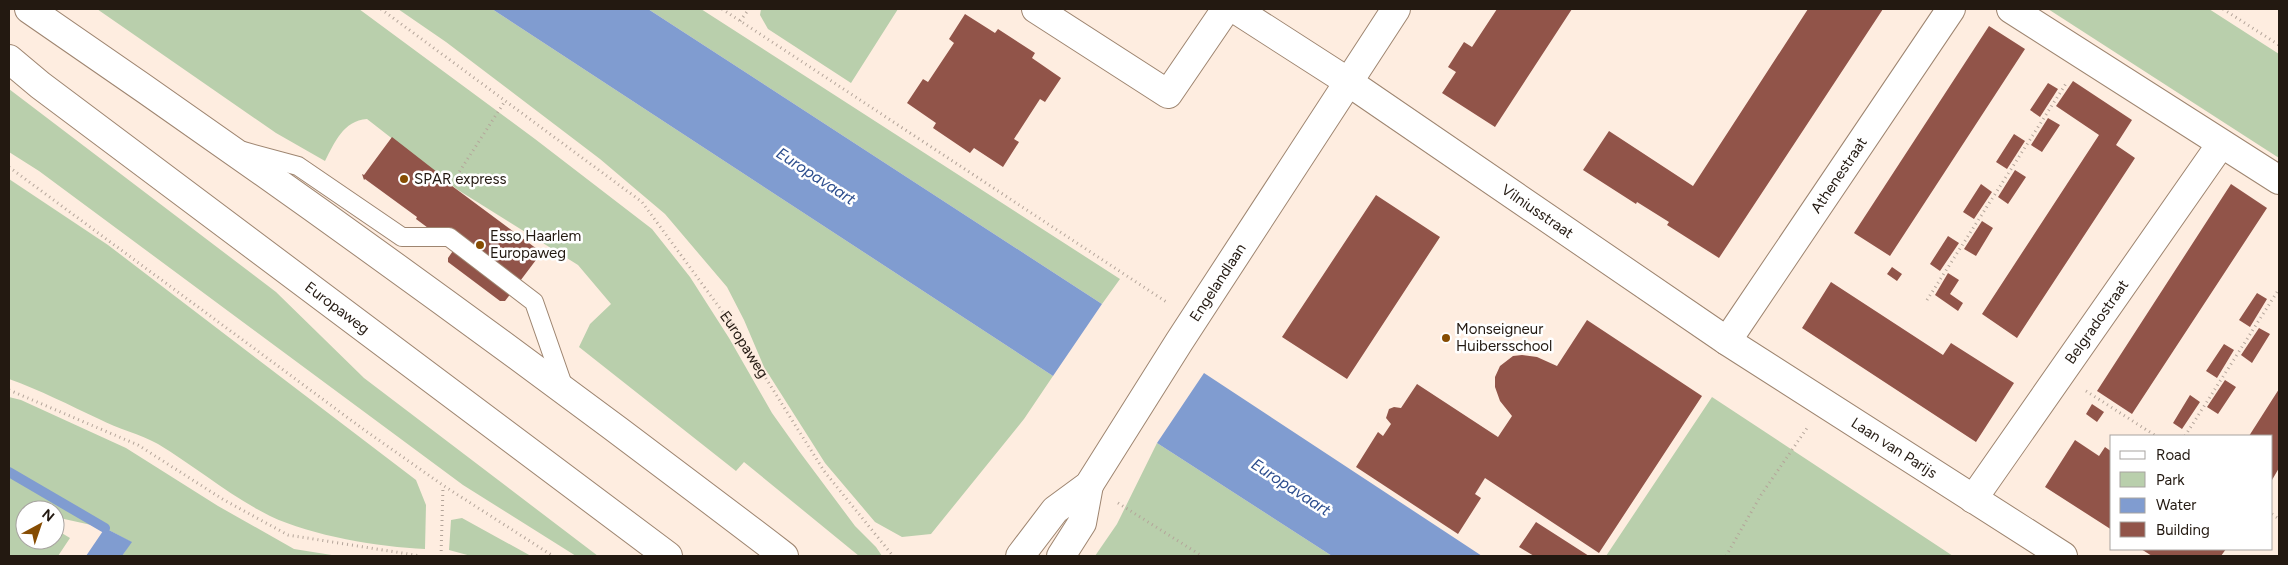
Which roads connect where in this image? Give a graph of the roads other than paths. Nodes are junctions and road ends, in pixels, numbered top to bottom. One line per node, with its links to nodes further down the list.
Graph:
1 (30, 9): 11 (street)
2 (1036, 9): 3 (street)
3 (1226, 9)
4 (1235, 9): 9 (street)
5 (1396, 9): 9 (street, Engelandlaan)
6 (1951, 9): 13 (street, Athenestraat)
7 (2011, 9): 10 (street)
8 (9, 59): 17 (street, Europaweg)
9 (1347, 82): 13 (street, Vilniusstraat); 15 (street, Engelandlaan)
10 (2221, 144): 12 (street); 16 (street, Belgradostraat)
11 (232, 148): 14 (street); 14 (lane)
12 (2279, 180)
13 (1727, 341): 16 (street, Laan van Parijs)
14 (564, 389): 18 (street)
15 (1089, 485): 19 (street, Engelandlaan); 20 (street, Engelandlaan)
16 (1973, 499): 21 (street, Laan van Parijs)
17 (668, 556)
18 (784, 556)
19 (1020, 556)
20 (1061, 556)
21 (2063, 556)

